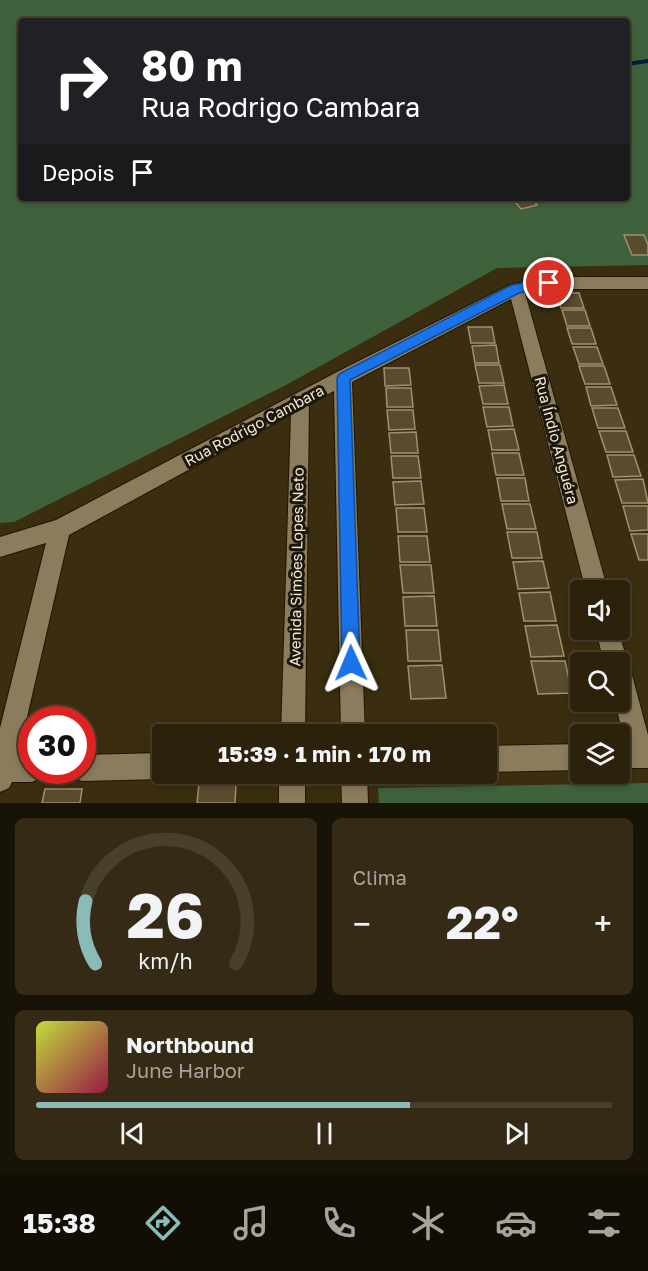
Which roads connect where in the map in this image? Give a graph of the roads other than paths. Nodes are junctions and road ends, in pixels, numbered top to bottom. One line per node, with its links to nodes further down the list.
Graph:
1 (648, 283): 2 (street, Rua Rodrigo Cambara)
2 (516, 289): 3 (street, Rua Rodrigo Cambara); 7 (street, Rua Índio Anguéra)
3 (343, 378): 4 (street, Rua Rodrigo Cambara); 10 (street)
4 (300, 400): 5 (street, Rua Rodrigo Cambara); 9 (street, Avenida Simões Lopes Neto)
5 (60, 529): 6 (street, Rua Rodrigo Cambara); 17 (street)
6 (0, 546)
7 (594, 580)
8 (627, 712): 11 (street)
9 (293, 724)
10 (353, 724)
11 (636, 756)
12 (570, 757): 13 (street)
13 (497, 759)
14 (152, 766): 15 (street)
15 (96, 768)
16 (18, 771): 17 (street)
17 (1, 773)
18 (292, 784): 20 (street)
19 (354, 784): 21 (street)
20 (292, 803)
21 (355, 803)

